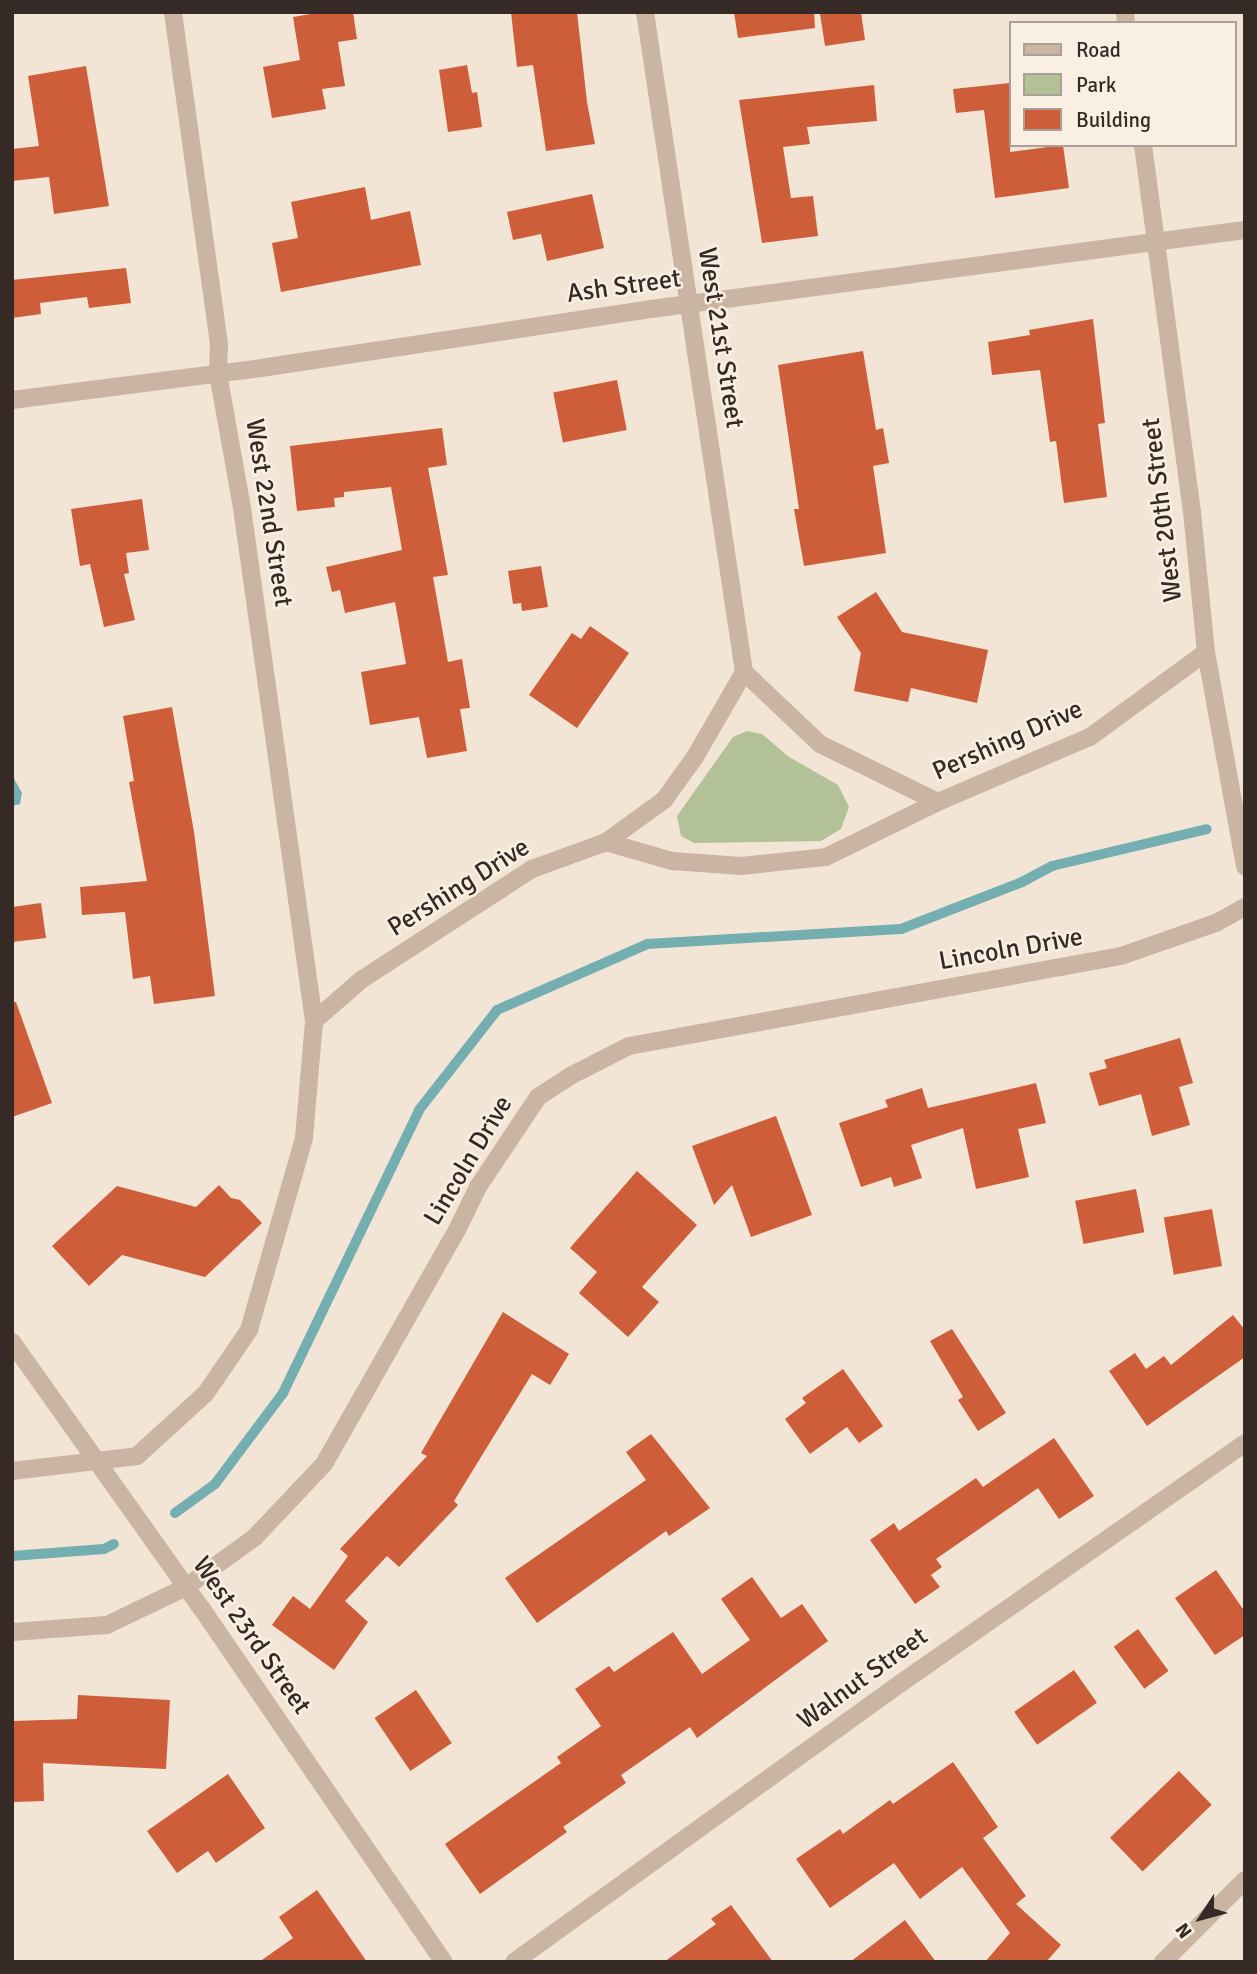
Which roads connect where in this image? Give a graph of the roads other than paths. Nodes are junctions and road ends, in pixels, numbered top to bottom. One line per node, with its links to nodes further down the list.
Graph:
1 (173, 12): 7 (street, West 22nd Street)
2 (645, 12): 6 (street, West 21st Street)
3 (1143, 147): 5 (street, West 20th Street)
4 (1245, 230): 5 (street, Ash Street)
5 (1156, 244): 6 (street, Ash Street); 9 (street, West 20th Street)
6 (688, 304): 7 (street, Ash Street); 10 (street, West 21st Street)
7 (218, 373): 8 (street, Ash Street); 15 (street, West 22nd Street)
8 (12, 400)
9 (1206, 652): 11 (street, Pershing Drive); 13 (street, West 20th Street)
10 (744, 672): 11 (street); 12 (street)
11 (938, 802): 12 (street, Pershing Drive)
12 (606, 842): 15 (street, Pershing Drive)
13 (1245, 866)
14 (1245, 907): 20 (street, Lincoln Drive)
15 (314, 1021): 18 (street)
16 (12, 1342): 18 (street, West 23rd Street)
17 (1245, 1443): 25 (street, Walnut Street)
18 (94, 1461): 19 (street); 20 (street, West 23rd Street)
19 (12, 1471)
20 (186, 1587): 21 (street, Lincoln Drive); 24 (street, West 23rd Street)
21 (12, 1632)
22 (1245, 1880): 23 (street)
23 (1164, 1961)
24 (444, 1962)
25 (514, 1962)

